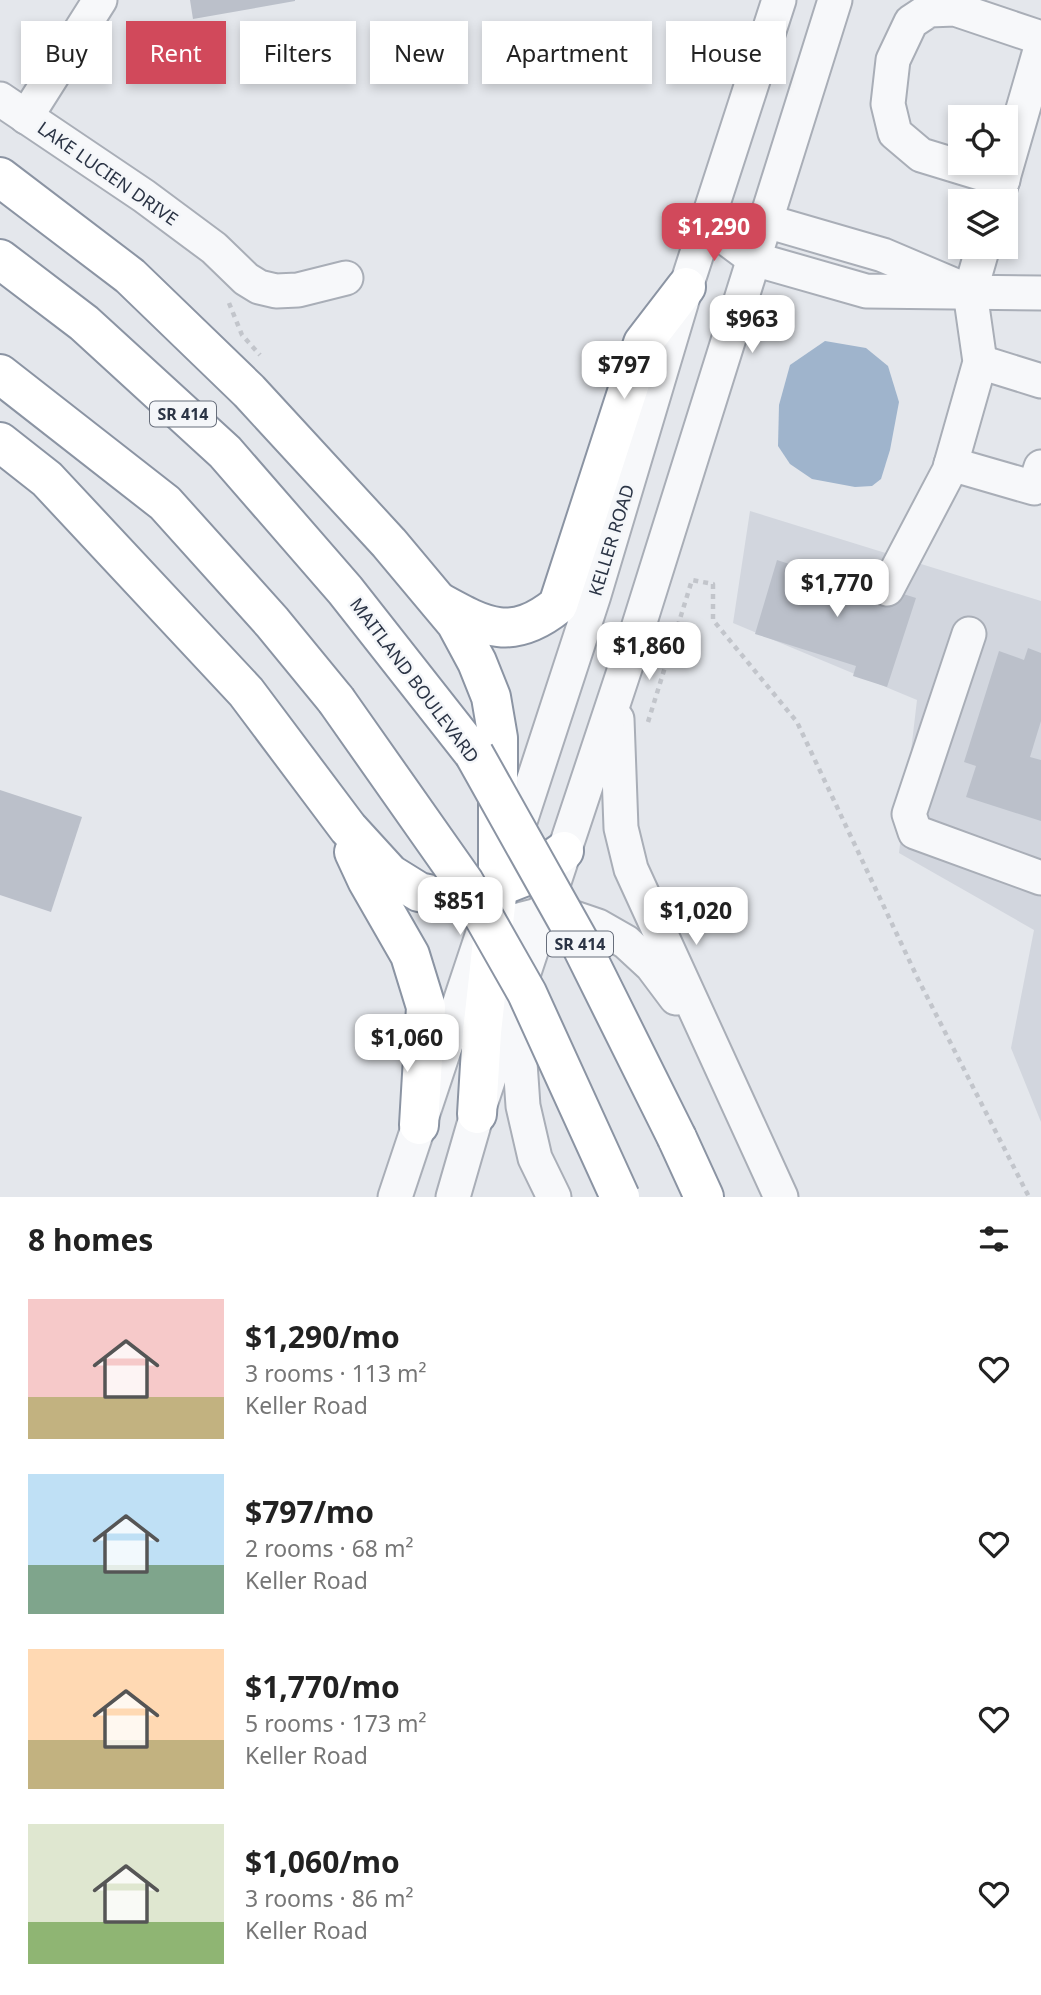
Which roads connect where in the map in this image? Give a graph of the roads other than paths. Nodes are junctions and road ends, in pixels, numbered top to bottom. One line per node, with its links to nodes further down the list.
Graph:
1 (779, 0): 11 (street, KELLER ROAD)
2 (835, 0): 10 (street)
3 (98, 2): 6 (street)
4 (1041, 38): 8 (street)
5 (1041, 47): 9 (street)
6 (13, 108): 15 (street, LAKE LUCIEN DRIVE)
7 (0, 177): 26 (highway)
8 (998, 189)
9 (1000, 189)
10 (766, 221): 11 (street); 13 (street); 17 (street)
11 (707, 224): 13 (street); 16 (street, KELLER ROAD)
12 (0, 259): 43 (highway, MAITLAND BOULEVARD / SR 414, bridge)
13 (754, 259): 17 (street); 28 (street)
14 (980, 259): 17 (street)
15 (346, 278)
16 (686, 287): 26 (highway); 32 (street, KELLER ROAD)
17 (970, 292): 18 (street); 19 (street)
18 (1041, 293)
19 (980, 362): 21 (street); 23 (street)
20 (0, 374): 42 (highway, bridge)
21 (1041, 381)
22 (0, 442): 29 (highway)
23 (951, 464): 24 (street); 25 (street)
24 (1041, 467)
25 (887, 589)
26 (438, 602): 32 (highway)
27 (969, 634): 31 (street)
28 (616, 695): 30 (street); 36 (street)
29 (334, 809): 32 (highway); 38 (highway)
30 (564, 851): 32 (highway); 33 (street)
31 (1041, 878)
32 (505, 885): 33 (highway); 34 (street, KELLER ROAD)
33 (516, 923): 34 (street); 35 (street); 36 (street); 37 (highway)
34 (471, 968): 38 (street, KELLER ROAD)
35 (516, 997): 37 (street); 41 (street)
36 (722, 1068): 44 (street)
37 (477, 1114): 40 (street)
38 (419, 1125): 39 (street, KELLER ROAD)
39 (395, 1197)
40 (453, 1197)
41 (554, 1197)
42 (620, 1197)
43 (704, 1197)
44 (781, 1197)

